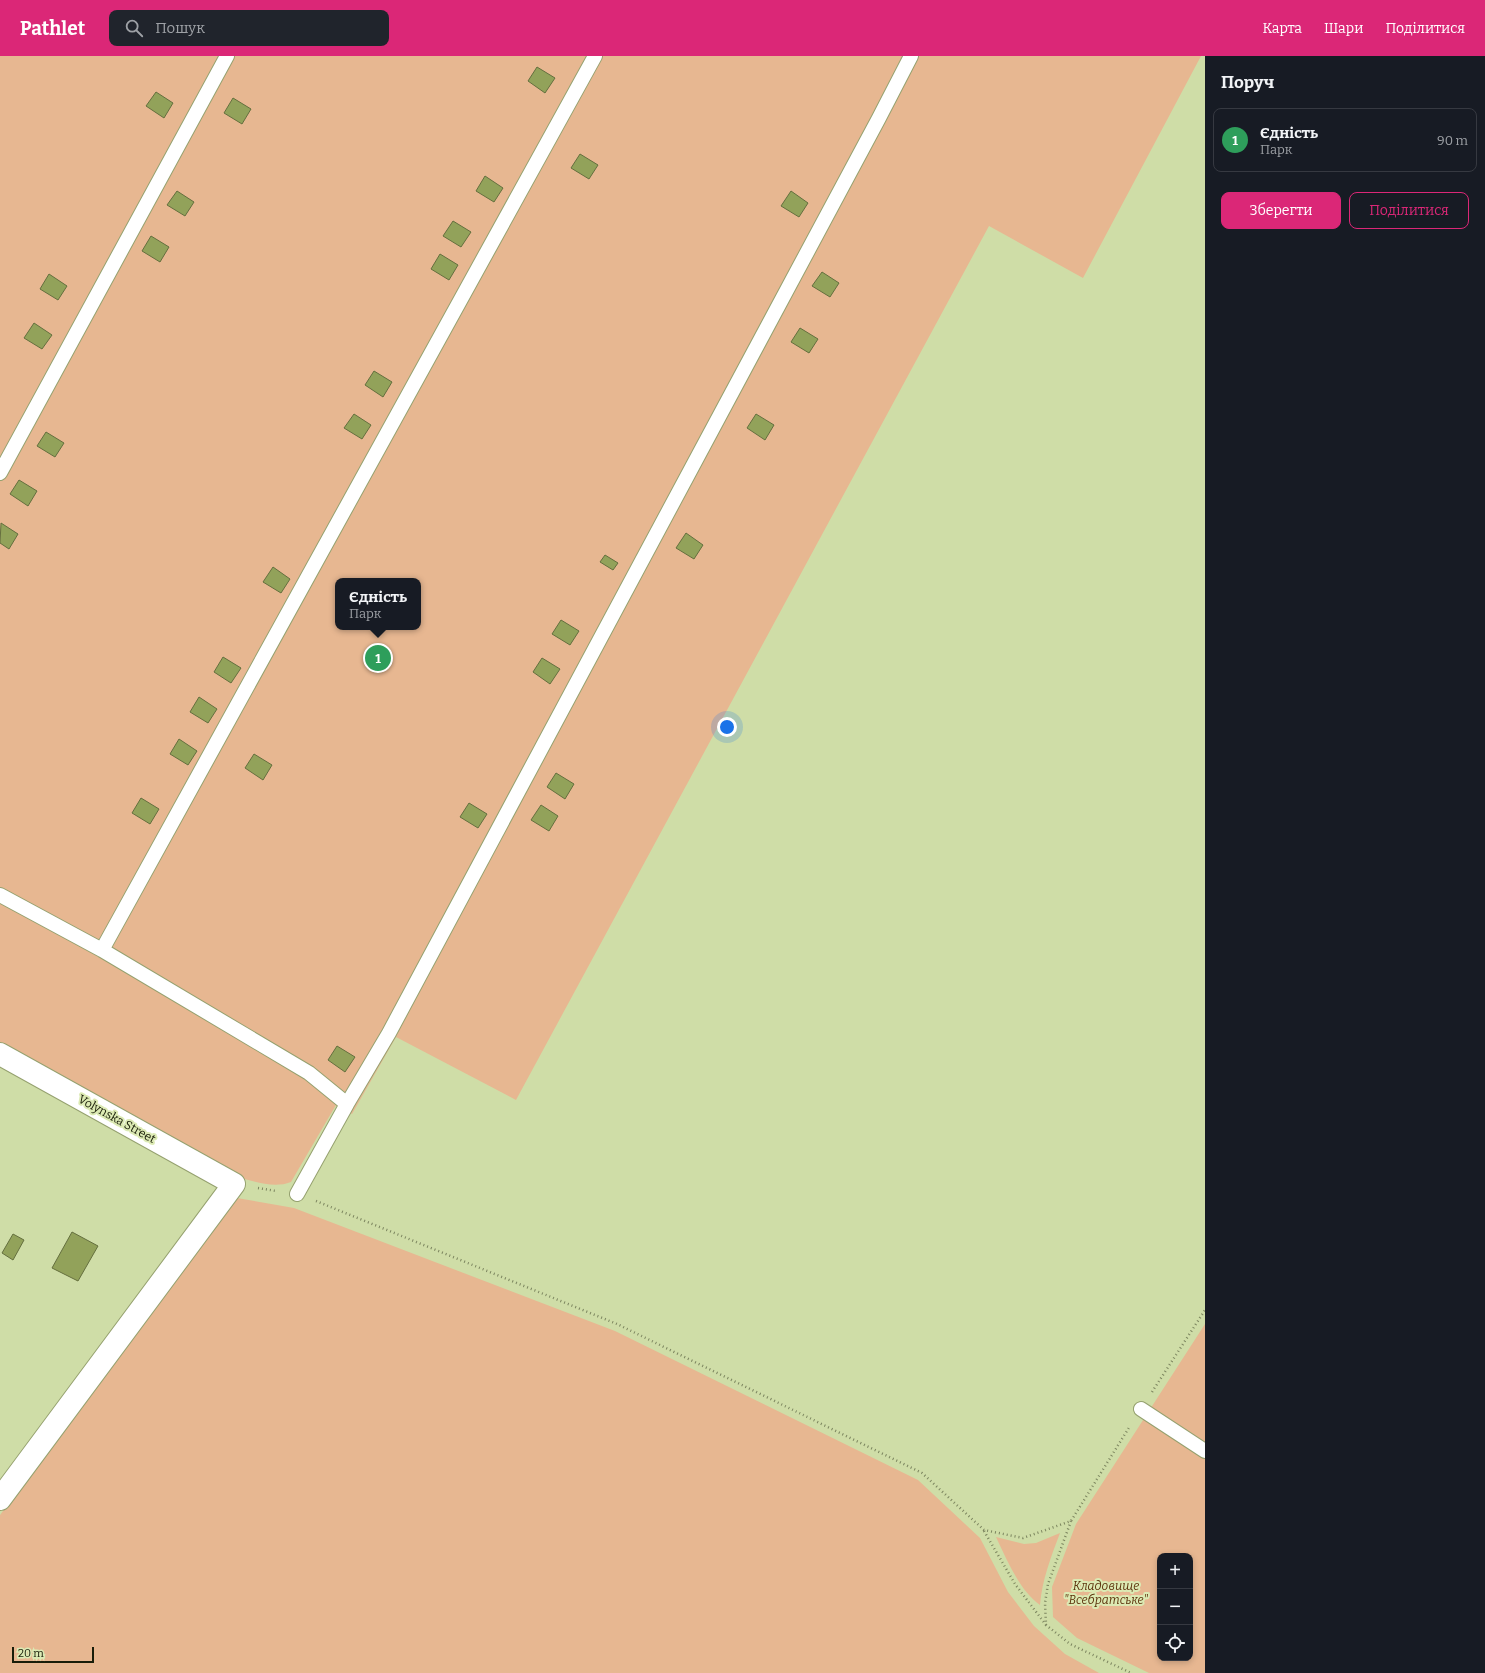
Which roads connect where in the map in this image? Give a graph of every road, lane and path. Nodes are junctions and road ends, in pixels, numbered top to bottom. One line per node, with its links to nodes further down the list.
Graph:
1 (227, 56): 4 (lane)
2 (595, 56): 6 (lane)
3 (911, 56): 8 (lane)
4 (0, 473)
5 (0, 895): 6 (lane)
6 (102, 950): 8 (lane)
7 (0, 1054): 9 (street, Volynska Street)
8 (347, 1104): 10 (lane)
9 (234, 1184): 10 (path); 14 (street)
10 (297, 1194): 16 (path)
11 (1205, 1310): 12 (path)
12 (1140, 1409): 13 (lane); 15 (path)
13 (1205, 1451)
14 (3, 1491)
15 (1071, 1521): 16 (path); 17 (path)
16 (984, 1530): 17 (path)
17 (1046, 1625): 18 (path)
18 (1131, 1673)

